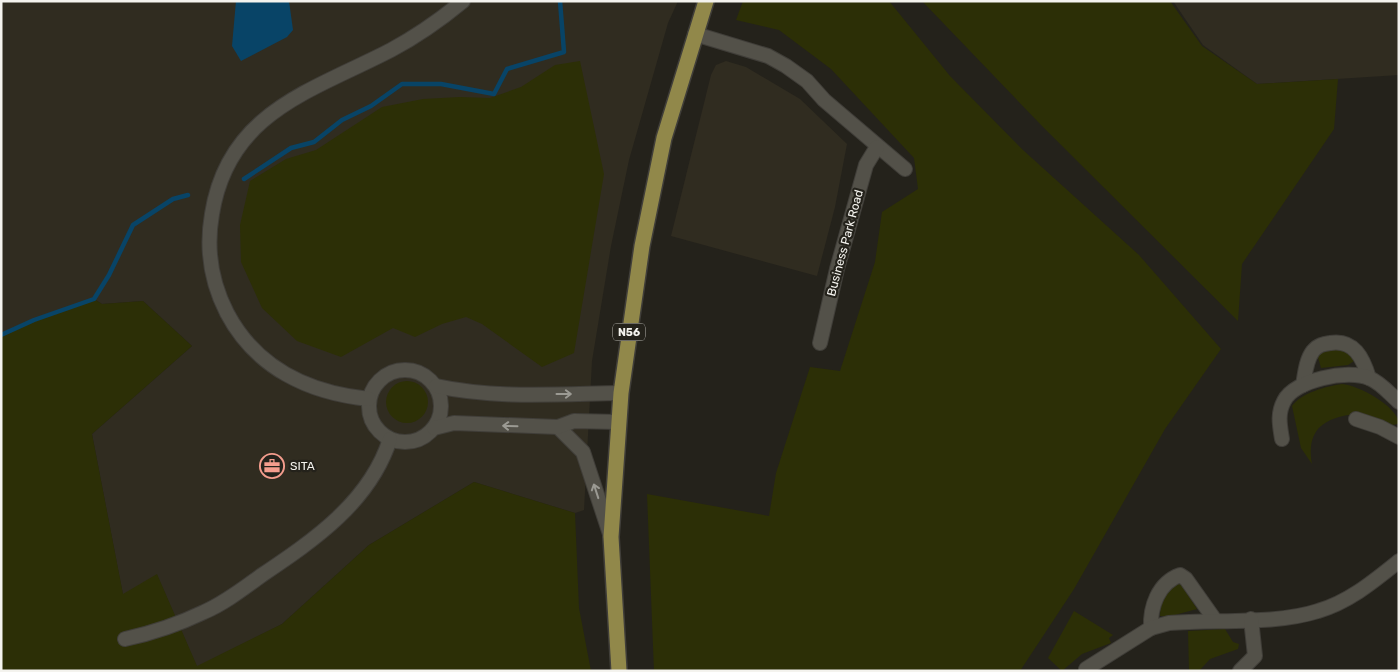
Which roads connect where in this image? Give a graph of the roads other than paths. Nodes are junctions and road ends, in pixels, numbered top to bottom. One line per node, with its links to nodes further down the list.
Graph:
1 (463, 1): 11 (street)
2 (706, 1): 3 (main road, N56)
3 (695, 34): 4 (street); 10 (main road, N56)
4 (877, 146): 5 (street); 6 (street, Business Park Road)
5 (905, 169)
6 (820, 342)
7 (1369, 378): 8 (street); 8 (street); 12 (street)
8 (1303, 385): 19 (street)
9 (436, 386): 10 (street, one-way to 10); 11 (street); 16 (street)
10 (621, 393): 14 (main road, N56)
11 (369, 399): 18 (street)
12 (1399, 402)
13 (1356, 419): 17 (street)
14 (618, 422): 15 (street); 20 (main road, N56)
15 (558, 427): 16 (street, one-way to 16); 20 (street, one-way to 15)
16 (434, 428): 18 (street)
17 (1399, 437)
18 (390, 439): 25 (street)
19 (1282, 439)
20 (611, 537): 27 (main road, N56)
21 (1399, 560): 22 (street)
22 (1251, 619): 23 (street); 28 (street)
23 (1215, 620): 24 (street); 24 (street)
24 (1151, 628): 26 (street)
25 (125, 639)
26 (1086, 669)
27 (619, 671)
28 (1240, 671)

